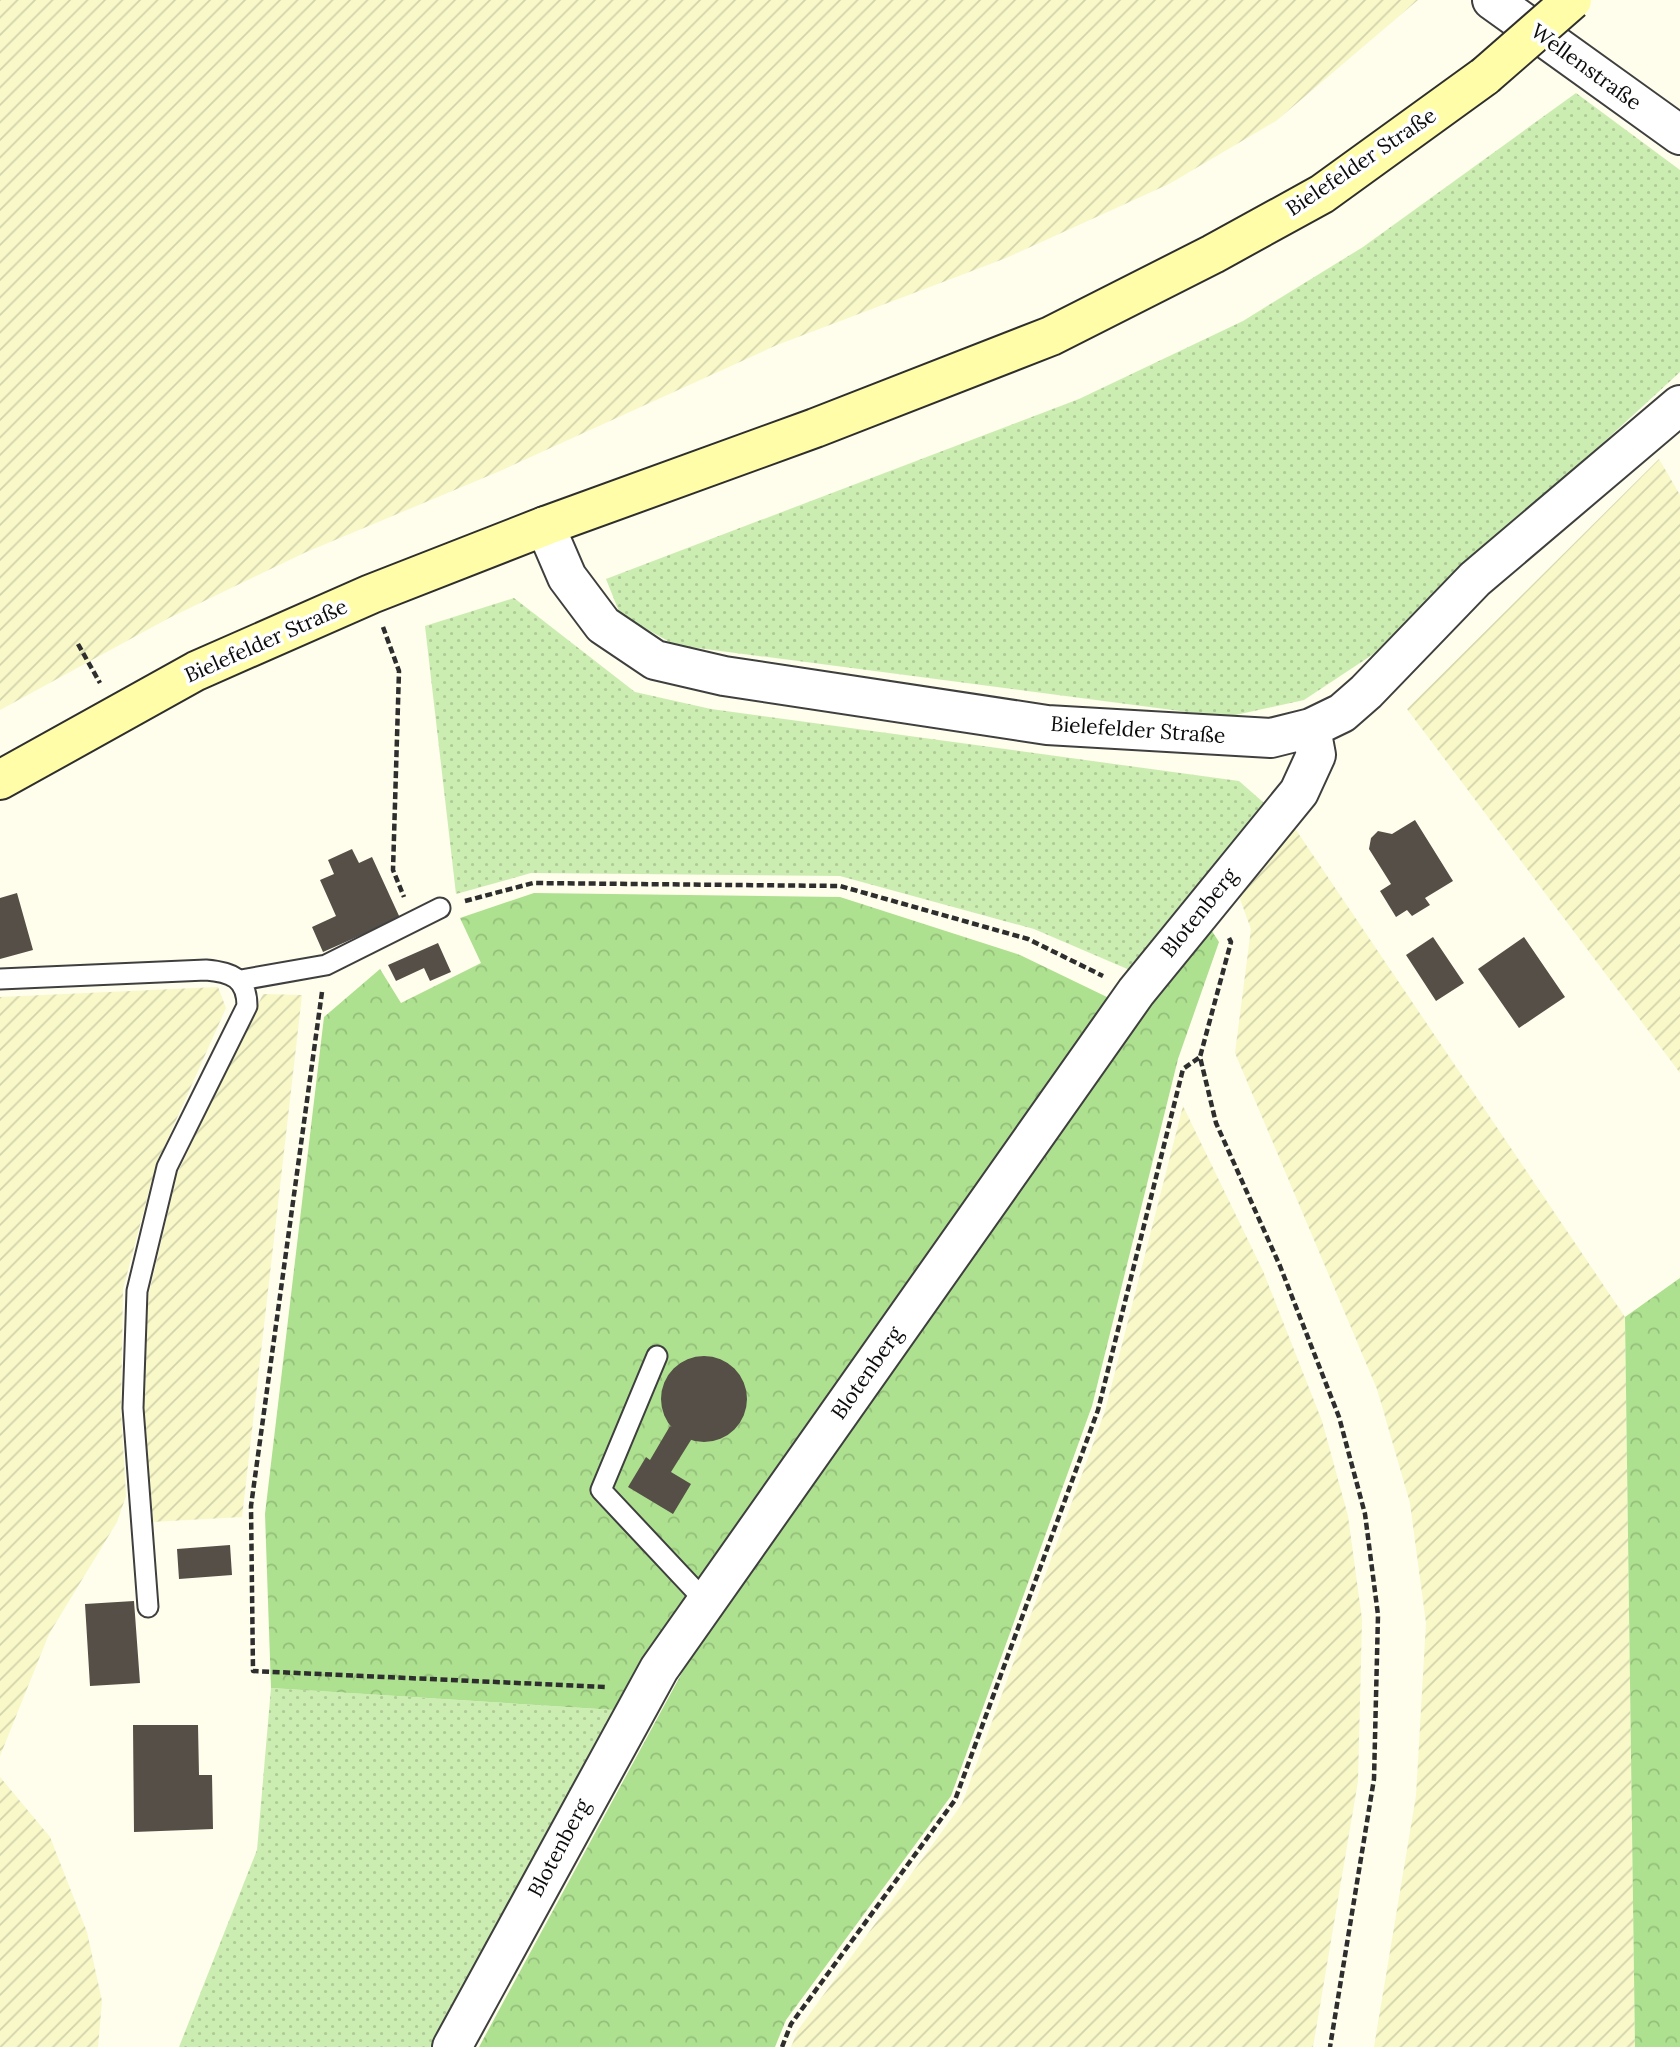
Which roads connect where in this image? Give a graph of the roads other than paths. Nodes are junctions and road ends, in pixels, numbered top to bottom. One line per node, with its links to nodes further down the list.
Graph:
1 (1492, 0): 3 (street, Wellenstraße)
2 (1572, 0): 5 (main road, Bielefelder Straße, bridge)
3 (1680, 135)
4 (1680, 405): 6 (street, Bielefelder Straße)
5 (545, 526): 6 (street, Bielefelder Straße); 7 (main road, Bielefelder Straße)
6 (1311, 728): 12 (street, Blotenberg)
7 (0, 780)
8 (440, 908): 10 (lane)
9 (0, 979): 10 (lane)
10 (241, 980): 13 (lane)
11 (657, 1356): 12 (lane)
12 (706, 1602): 14 (street, Blotenberg)
13 (148, 1607)
14 (452, 2047)

